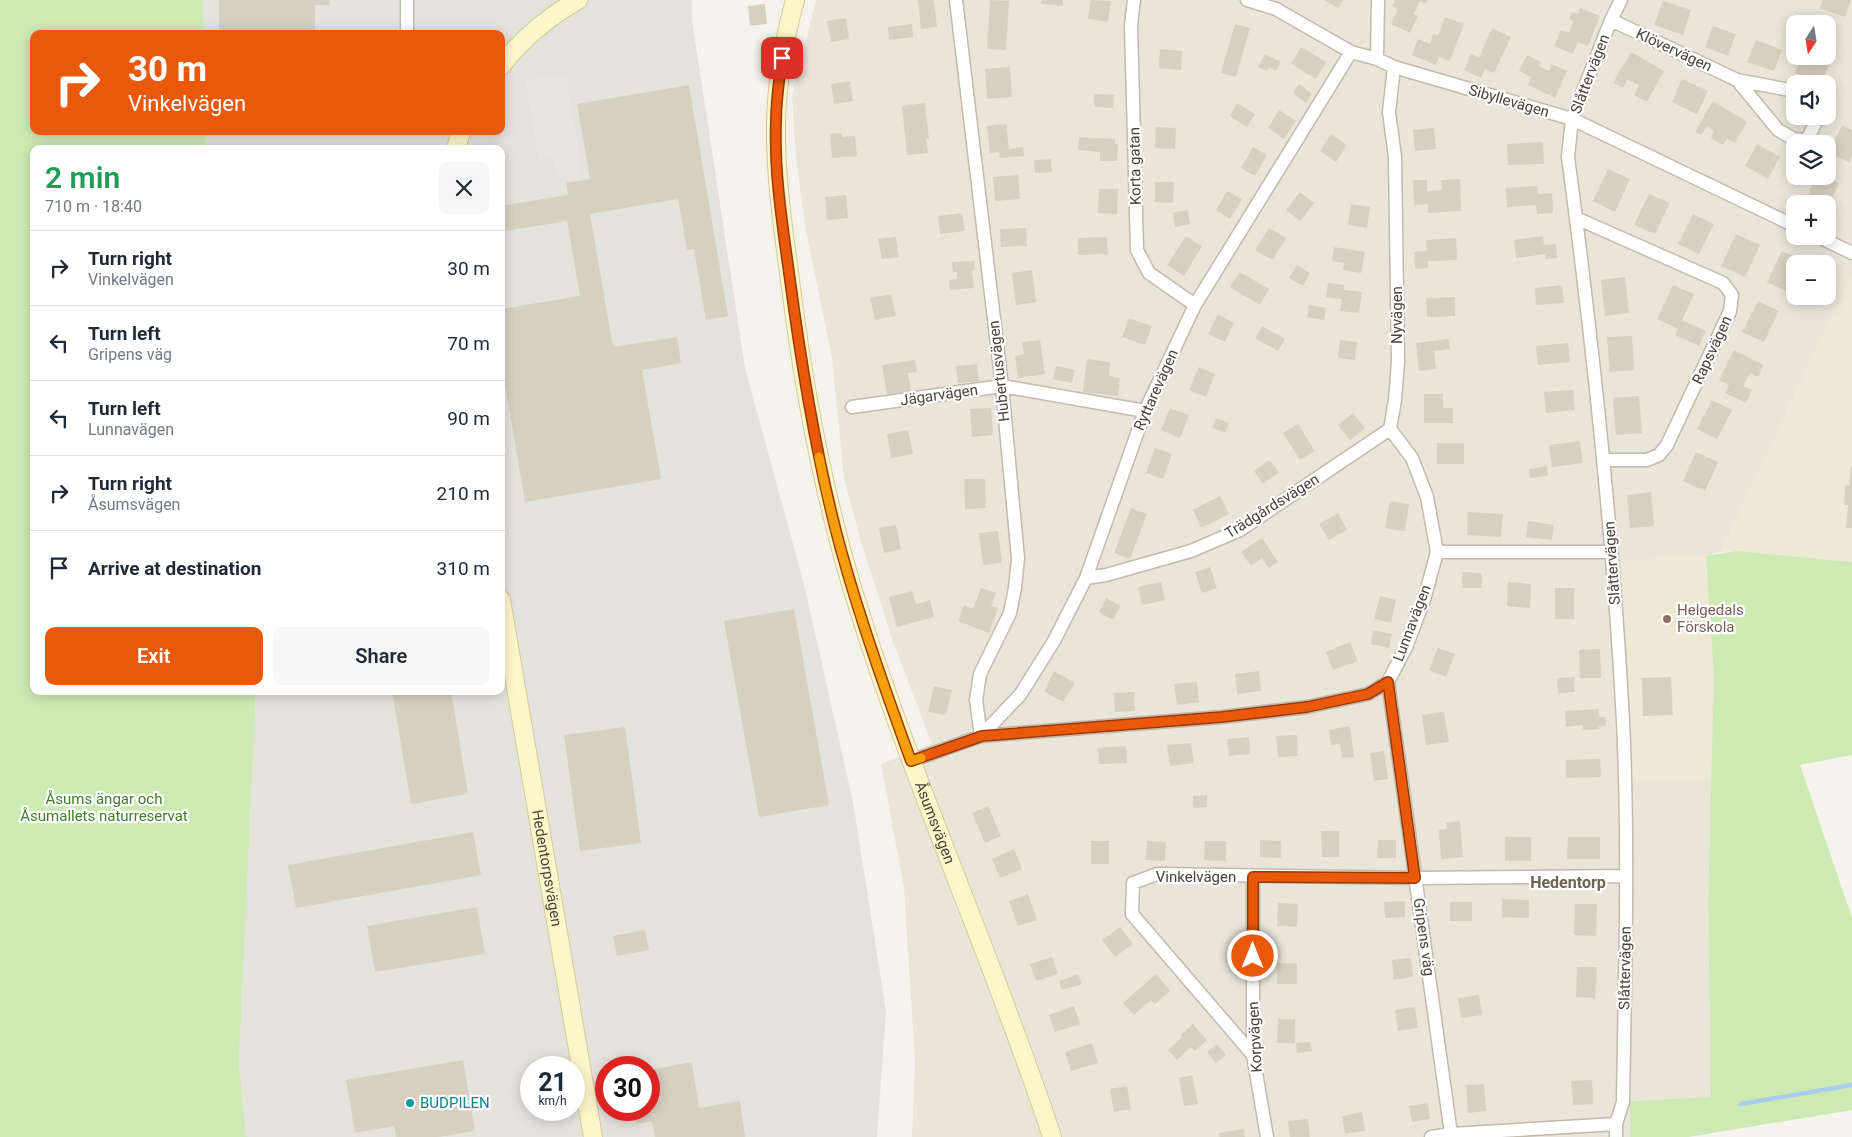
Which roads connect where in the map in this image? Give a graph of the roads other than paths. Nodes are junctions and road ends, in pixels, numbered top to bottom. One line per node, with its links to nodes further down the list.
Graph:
1 (407, 0): 10 (street)
2 (578, 0): 13 (street)
3 (795, 0): 35 (street, Åsumsvägen)
4 (956, 0): 24 (street, Hubertusvägen)
5 (1134, 0): 23 (street, Korta gatan)
6 (1246, 0): 11 (street, Sibyllevägen)
7 (1378, 0): 12 (street)
8 (1621, 0): 9 (street, Slåttervägen)
9 (1611, 20): 15 (street, Klövervägen); 17 (street, Slåttervägen)
10 (407, 30)
11 (1351, 52): 12 (street, Sibyllevägen); 23 (street, Ryttarevägen)
12 (1377, 59): 14 (street, Sibyllevägen)
13 (505, 62)
14 (1394, 67): 17 (street, Sibyllevägen); 27 (street, Nyvägen)
15 (1737, 80): 16 (street, Klövervägen); 18 (street, Klövervägen)
16 (1786, 89)
17 (1572, 119): 19 (street, Slåttervägen); 20 (street, Sibyllevägen)
18 (1814, 125)
19 (1576, 218): 28 (street, Slåttervägen); 28 (street, Rapsvägen)
20 (1786, 222)
21 (1836, 245): 22 (street)
22 (1852, 253)
23 (1195, 305): 26 (street, Ryttarevägen)
24 (1002, 386): 25 (street, Jägarvägen); 26 (street, Jägarvägen); 34 (street, Hubertusvägen)
25 (852, 407)
26 (1145, 411): 31 (street, Ryttarevägen)
27 (1390, 429): 29 (street); 31 (street, Trädgårdsvägen)
28 (1604, 460): 30 (street, Slåttervägen)
29 (1437, 552): 30 (street); 33 (street, Lunnavägen)
30 (1612, 552): 36 (street, Slåttervägen)
31 (1086, 578): 34 (street, Ryttarevägen)
32 (505, 623): 42 (street, Hedentorpsvägen)
33 (1388, 682): 34 (street); 38 (street, Gripens väg)
34 (982, 736): 35 (street)
35 (911, 761): 43 (street, Åsumsvägen)
36 (1626, 876): 38 (street, Vinkelvägen); 40 (street, Slåttervägen)
37 (1253, 877): 38 (street, Vinkelvägen); 39 (street, Korpvägen); 39 (street, Vinkelvägen)
38 (1415, 878): 41 (street, Gripens väg)
39 (1253, 1055): 44 (street, Korpvägen)
40 (1616, 1131): 41 (street)
41 (1452, 1134): 45 (street)
42 (593, 1137)
43 (1052, 1137)
44 (1267, 1137)
45 (1431, 1137)

